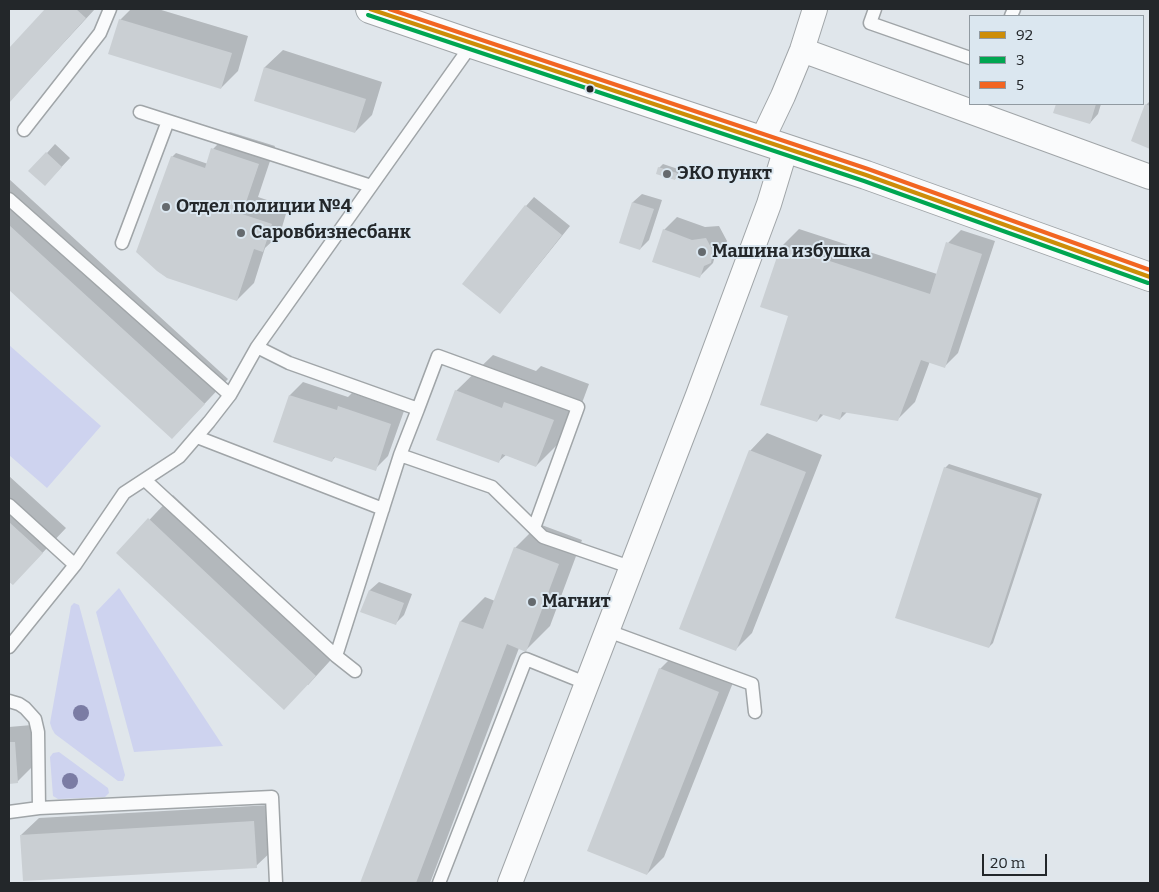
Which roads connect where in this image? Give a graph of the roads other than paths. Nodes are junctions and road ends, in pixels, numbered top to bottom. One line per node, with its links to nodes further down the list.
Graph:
1 (110, 9): 10 (lane)
2 (370, 9): 5 (main road)
3 (815, 9): 6 (street)
4 (875, 9): 7 (lane)
5 (472, 44): 11 (main road); 13 (lane)
6 (802, 50): 11 (street); 12 (street)
7 (969, 58)
8 (140, 112): 9 (lane)
9 (168, 121): 13 (lane); 15 (lane)
10 (24, 130)
11 (774, 144): 16 (main road); 27 (street)
12 (1150, 178)
13 (371, 186): 17 (lane)
14 (9, 199): 18 (lane)
15 (122, 243)
16 (1150, 276)
17 (257, 347): 18 (lane); 19 (lane)
18 (230, 395): 20 (lane)
19 (418, 409): 21 (lane); 25 (lane)
20 (197, 436): 22 (lane); 24 (lane)
21 (400, 455): 24 (lane); 25 (lane)
22 (145, 480): 26 (lane); 30 (lane)
23 (9, 505): 26 (lane)
24 (383, 509): 30 (lane)
25 (534, 528): 27 (lane)
26 (74, 565): 29 (lane)
27 (632, 568): 28 (street)
28 (608, 631): 32 (street); 34 (lane)
29 (9, 648)
30 (336, 656): 31 (lane)
31 (355, 672)
32 (588, 684): 38 (lane); 39 (street)
33 (9, 701): 35 (lane)
34 (755, 712)
35 (39, 808): 36 (lane); 37 (lane)
36 (9, 812)
37 (276, 883)
38 (438, 883)
39 (510, 883)

